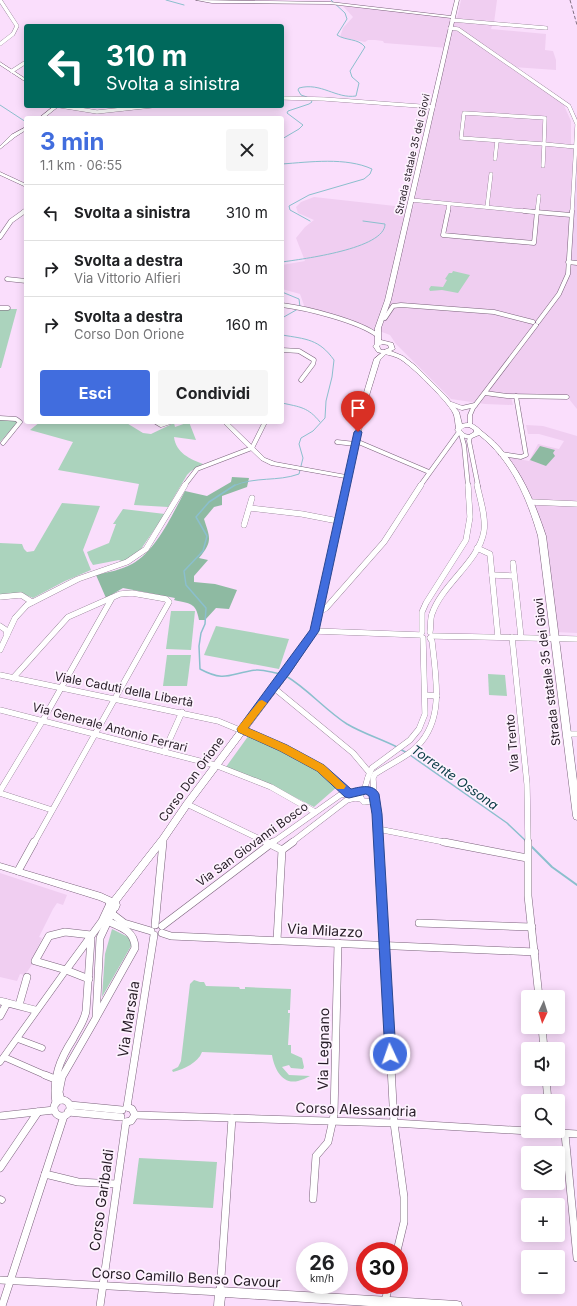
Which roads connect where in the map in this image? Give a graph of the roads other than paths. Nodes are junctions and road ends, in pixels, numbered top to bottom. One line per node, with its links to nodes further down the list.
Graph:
1 (0, 0): 7 (street)
2 (198, 0): 4 (main road)
3 (457, 0): 4 (main road, Strada statale 35 dei Giovi)
4 (453, 18): 5 (main road, Strada statale 35 dei Giovi); 6 (street)
5 (450, 28): 13 (main road, Strada statale 35 dei Giovi); 17 (street)
6 (546, 28)
7 (0, 44)
8 (0, 63): 10 (street)
9 (24, 63): 10 (street)
10 (12, 71): 11 (street)
11 (24, 80)
12 (284, 98): 13 (street)
13 (433, 107): 31 (main road, Strada statale 35 dei Giovi)
14 (54, 108): 19 (street)
15 (72, 108): 16 (street)
16 (134, 108)
17 (571, 110): 18 (street); 23 (street)
18 (577, 111)
19 (44, 116)
20 (24, 129): 24 (street)
21 (497, 141): 22 (street); 22 (street); 25 (street)
22 (544, 145): 23 (street); 26 (street)
23 (576, 147): 36 (street)
24 (0, 148)
25 (495, 159)
26 (543, 166)
27 (0, 173): 29 (street)
28 (491, 174): 33 (street)
29 (24, 185)
30 (539, 196): 35 (street)
31 (411, 200): 32 (street); 42 (main road, Strada statale 35 dei Giovi)
32 (449, 204): 33 (street); 35 (street)
33 (487, 207): 35 (street)
34 (24, 211): 37 (street)
35 (538, 212): 36 (street)
36 (572, 215): 38 (street)
37 (0, 237)
38 (568, 262): 39 (street); 48 (street)
39 (577, 263)
40 (7, 279): 41 (street)
41 (24, 281)
42 (388, 300): 44 (street); 47 (main road, Strada statale 35 dei Giovi)
43 (284, 305): 49 (street)
44 (401, 305): 47 (street); 48 (street)
45 (0, 308): 46 (street)
46 (8, 308)
47 (385, 315): 49 (main road, Strada statale 35 dei Giovi)
48 (536, 323): 57 (street)
49 (379, 335): 50 (main road); 51 (main road, Strada statale 35 dei Giovi)
50 (390, 345): 51 (main road); 53 (main road); 54 (main road)
51 (377, 346): 53 (main road); 55 (street, Corso Don Orione)
52 (284, 350): 56 (street)
53 (386, 352): 54 (main road); 55 (street, Corso Don Orione)
54 (414, 367): 60 (main road)
55 (372, 373): 71 (street, Corso Don Orione)
56 (301, 380)
57 (484, 393): 58 (street); 61 (street)
58 (516, 396): 59 (street); 73 (street)
59 (567, 398)
60 (451, 404): 61 (street); 62 (main road)
61 (475, 405): 66 (street)
62 (458, 417): 66 (main road); 67 (main road)
63 (0, 418): 70 (street)
64 (227, 424): 72 (street)
65 (263, 424): 72 (street)
66 (469, 425): 67 (main road); 68 (main road)
67 (460, 433): 68 (main road); 74 (street); 93 (street)
68 (474, 434): 73 (main road, Strada statale 35 dei Giovi); 82 (street)
69 (338, 442): 71 (street)
70 (3, 443)
71 (356, 443): 74 (street); 75 (street, Corso Don Orione)
72 (252, 448): 75 (street); 88 (street)
73 (501, 454): 77 (main road, Strada statale 35 dei Giovi)
74 (429, 472): 89 (street)
75 (348, 476): 80 (street, Corso Don Orione)
76 (252, 498): 79 (street)
77 (531, 502): 78 (street); 98 (main road, Strada statale 35 dei Giovi)
78 (577, 504)
79 (250, 508): 80 (street); 81 (street)
80 (338, 521): 89 (street, Corso Don Orione)
81 (244, 525)
82 (477, 548): 84 (street); 94 (street)
83 (513, 563): 85 (street)
84 (492, 575): 85 (street); 95 (street)
85 (514, 576): 97 (street)
86 (0, 597): 88 (street)
87 (113, 597): 104 (street); 105 (street); 109 (street)
88 (32, 602): 92 (street)
89 (319, 612): 91 (street, Corso Don Orione)
90 (0, 626): 92 (street)
91 (315, 631): 93 (street); 106 (street, Corso Don Orione)
92 (7, 635): 100 (street)
93 (422, 635): 94 (street); 101 (street)
94 (431, 635): 95 (street); 102 (street)
95 (498, 637): 96 (street)
96 (512, 637): 97 (street); 133 (street, Via Trento)
97 (521, 638): 98 (street)
98 (556, 638): 99 (street); 115 (main road, Strada statale 35 dei Giovi)
99 (577, 639)
100 (0, 650)
101 (423, 661): 102 (street); 107 (street)
102 (434, 661): 108 (street)
103 (0, 675): 104 (street, Viale Caduti della Libertà)
104 (13, 678): 105 (street, Viale Caduti della Libertà)
105 (62, 688): 109 (street, Viale Caduti della Libertà); 112 (street)
106 (274, 688): 113 (street, Corso Don Orione); 119 (street)
107 (425, 695): 108 (street); 119 (street)
108 (437, 696): 123 (street)
109 (116, 700): 111 (street, Viale Caduti della Libertà); 114 (street)
110 (0, 710): 112 (street, Via Generale Antonio Ferrari)
111 (182, 712): 113 (street, Viale Caduti della Libertà); 117 (street)
112 (43, 720): 114 (street, Via Generale Antonio Ferrari); 121 (street)
113 (242, 729): 118 (street, Corso Don Orione); 122 (street, Viale Caduti della Libertà)
114 (97, 734): 117 (street, Via Generale Antonio Ferrari); 126 (street)
115 (567, 734): 116 (street); 128 (main road, Strada statale 35 dei Giovi)
116 (577, 734)
117 (164, 752): 118 (street, Via Generale Antonio Ferrari)
118 (215, 765): 125 (street, Corso Don Orione); 127 (street, Via Generale Antonio Ferrari)
119 (369, 772): 120 (street)
120 (363, 791): 122 (street, Via San Giovanni Bosco); 123 (street); 124 (street)
121 (0, 792): 126 (street)
122 (349, 794): 127 (street, Via San Giovanni Bosco)
123 (374, 796): 124 (street); 129 (street)
124 (361, 799): 132 (street, Via San Giovanni Bosco)
125 (187, 804): 130 (street, Corso Don Orione); 131 (street)
126 (52, 810): 135 (street)
127 (315, 812): 131 (street, Via San Giovanni Bosco)
128 (577, 814)
129 (378, 829): 133 (street); 144 (street)
130 (163, 839): 136 (street, Corso Don Orione); 140 (street, Via Marsala)
131 (270, 844): 132 (street); 140 (street, Via San Giovanni Bosco)
132 (282, 850): 142 (street)
133 (527, 858): 139 (street, Via Trento)
134 (0, 866): 135 (street)
135 (18, 871): 136 (street)
136 (112, 906): 137 (street); 140 (street, Via Milazzo); 141 (street)
137 (107, 922): 141 (street); 154 (street)
138 (419, 923): 139 (street)
139 (532, 927): 145 (street, Via Trento)
140 (157, 930): 142 (street, Via Milazzo); 163 (street, Via Marsala)
141 (94, 936): 146 (street); 146 (street); 148 (street); 154 (street)
142 (277, 940): 143 (street, Via Milazzo)
143 (338, 943): 144 (street, Via Milazzo); 167 (street, Via Legnano)
144 (384, 945): 145 (street, Via Milazzo); 168 (street)
145 (535, 952): 149 (street, Via Trento)
146 (66, 970): 148 (street); 152 (street)
147 (27, 977): 151 (street)
148 (89, 979): 159 (street)
149 (538, 990)
150 (4, 1002): 151 (street); 153 (street)
151 (19, 1005): 152 (street)
152 (36, 1011): 155 (street)
153 (0, 1016)
154 (96, 1018): 160 (street)
155 (18, 1039): 156 (street); 157 (street)
156 (42, 1048)
157 (2, 1060): 158 (street)
158 (45, 1074): 159 (street)
159 (55, 1079): 160 (street)
160 (57, 1104): 161 (street); 161 (street); 162 (street)
161 (67, 1111): 163 (street); 173 (street)
162 (38, 1112): 165 (street); 172 (street)
163 (124, 1114): 164 (street); 164 (street); 174 (street, Corso Garibaldi)
164 (135, 1115): 166 (street, Corso Alessandria)
165 (0, 1116)
166 (232, 1118): 167 (street, Corso Alessandria); 181 (street)
167 (334, 1121): 168 (street, Corso Alessandria); 175 (street, Via Legnano)
168 (394, 1123): 169 (street, Corso Alessandria); 176 (street)
169 (521, 1130)
170 (565, 1134): 171 (street, Corso Alessandria); 177 (street)
171 (577, 1134)
172 (0, 1168)
173 (45, 1174): 174 (street); 179 (street)
174 (116, 1184): 180 (street, Corso Garibaldi)
175 (313, 1198)
176 (400, 1242)
177 (577, 1258)
178 (0, 1280): 179 (street, Corso Camillo Benso Cavour)
179 (10, 1281): 180 (street, Corso Camillo Benso Cavour); 184 (street)
180 (102, 1287): 181 (street, Corso Camillo Benso Cavour); 185 (street, Corso Garibaldi)
181 (220, 1292): 183 (street, Corso Camillo Benso Cavour); 186 (street)
182 (387, 1294): 183 (street)
183 (384, 1304): 187 (street, Corso Camillo Benso Cavour)
184 (2, 1306)
185 (100, 1306)
186 (219, 1306)
187 (457, 1306)

